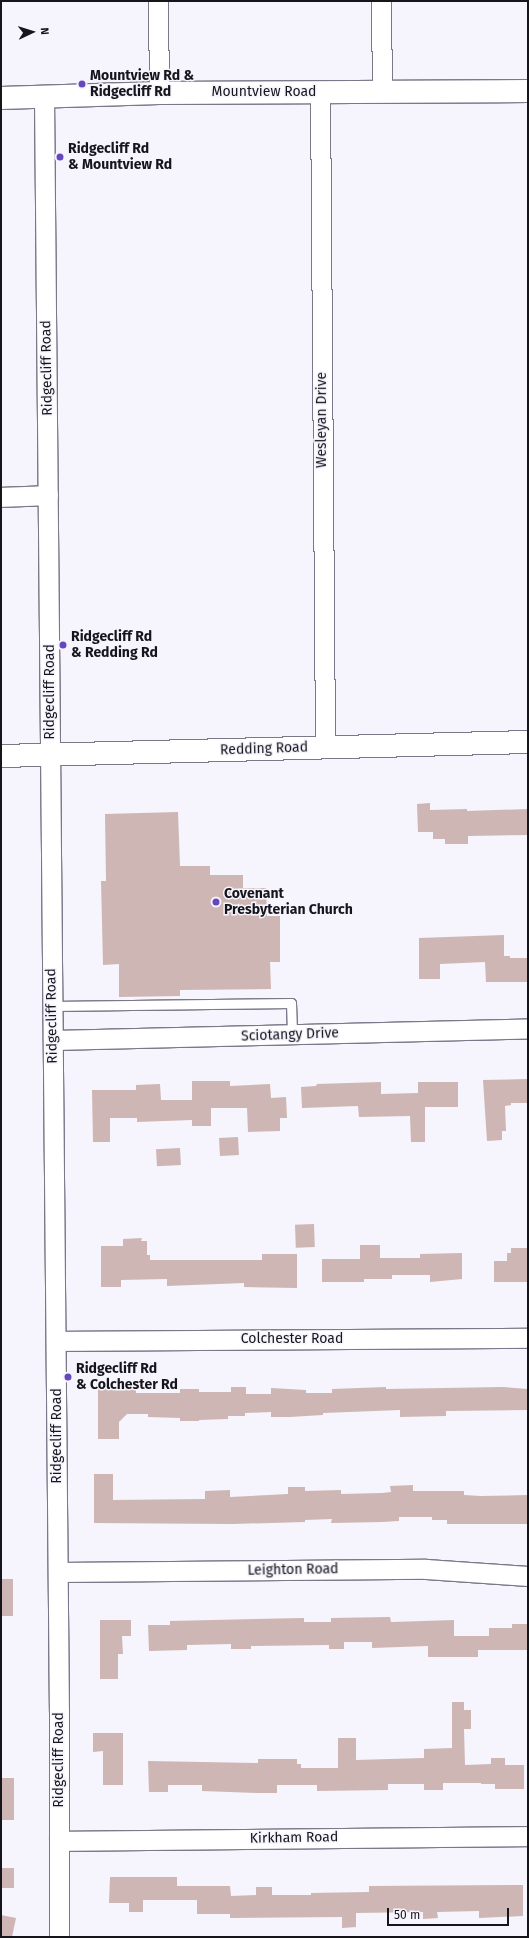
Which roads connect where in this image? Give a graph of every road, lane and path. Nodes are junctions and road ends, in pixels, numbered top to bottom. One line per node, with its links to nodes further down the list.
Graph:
1 (158, 1): 6 (street)
2 (381, 1): 3 (street)
3 (382, 91): 4 (street, Mountview Road); 5 (street, Mountview Road)
4 (528, 91)
5 (320, 92): 6 (street, Mountview Road); 12 (street, Wesleyan Drive)
6 (159, 93): 7 (street, Mountview Road)
7 (44, 96): 8 (street, Mountview Road); 9 (street, Ridgecliff Road)
8 (1, 98)
9 (48, 495): 10 (street); 13 (street, Ridgecliff Road)
10 (1, 496)
11 (528, 742): 12 (street, Redding Road)
12 (325, 747): 13 (street, Redding Road)
13 (50, 755): 14 (street, Redding Road); 15 (street, Ridgecliff Road)
14 (1, 756)
15 (52, 1006): 17 (lane); 18 (street, Ridgecliff Road)
16 (528, 1028): 17 (street, Sciotangy Drive)
17 (292, 1035): 18 (street, Sciotangy Drive)
18 (52, 1040): 20 (street, Ridgecliff Road)
19 (528, 1338): 20 (street, Colchester Road)
20 (56, 1341): 21 (street, Ridgecliff Road)
21 (58, 1572): 22 (street, Leighton Road); 24 (street, Ridgecliff Road)
22 (528, 1576)
23 (528, 1836): 24 (street, Kirkham Road)
24 (59, 1841): 25 (street, Ridgecliff Road)
25 (59, 1937)

